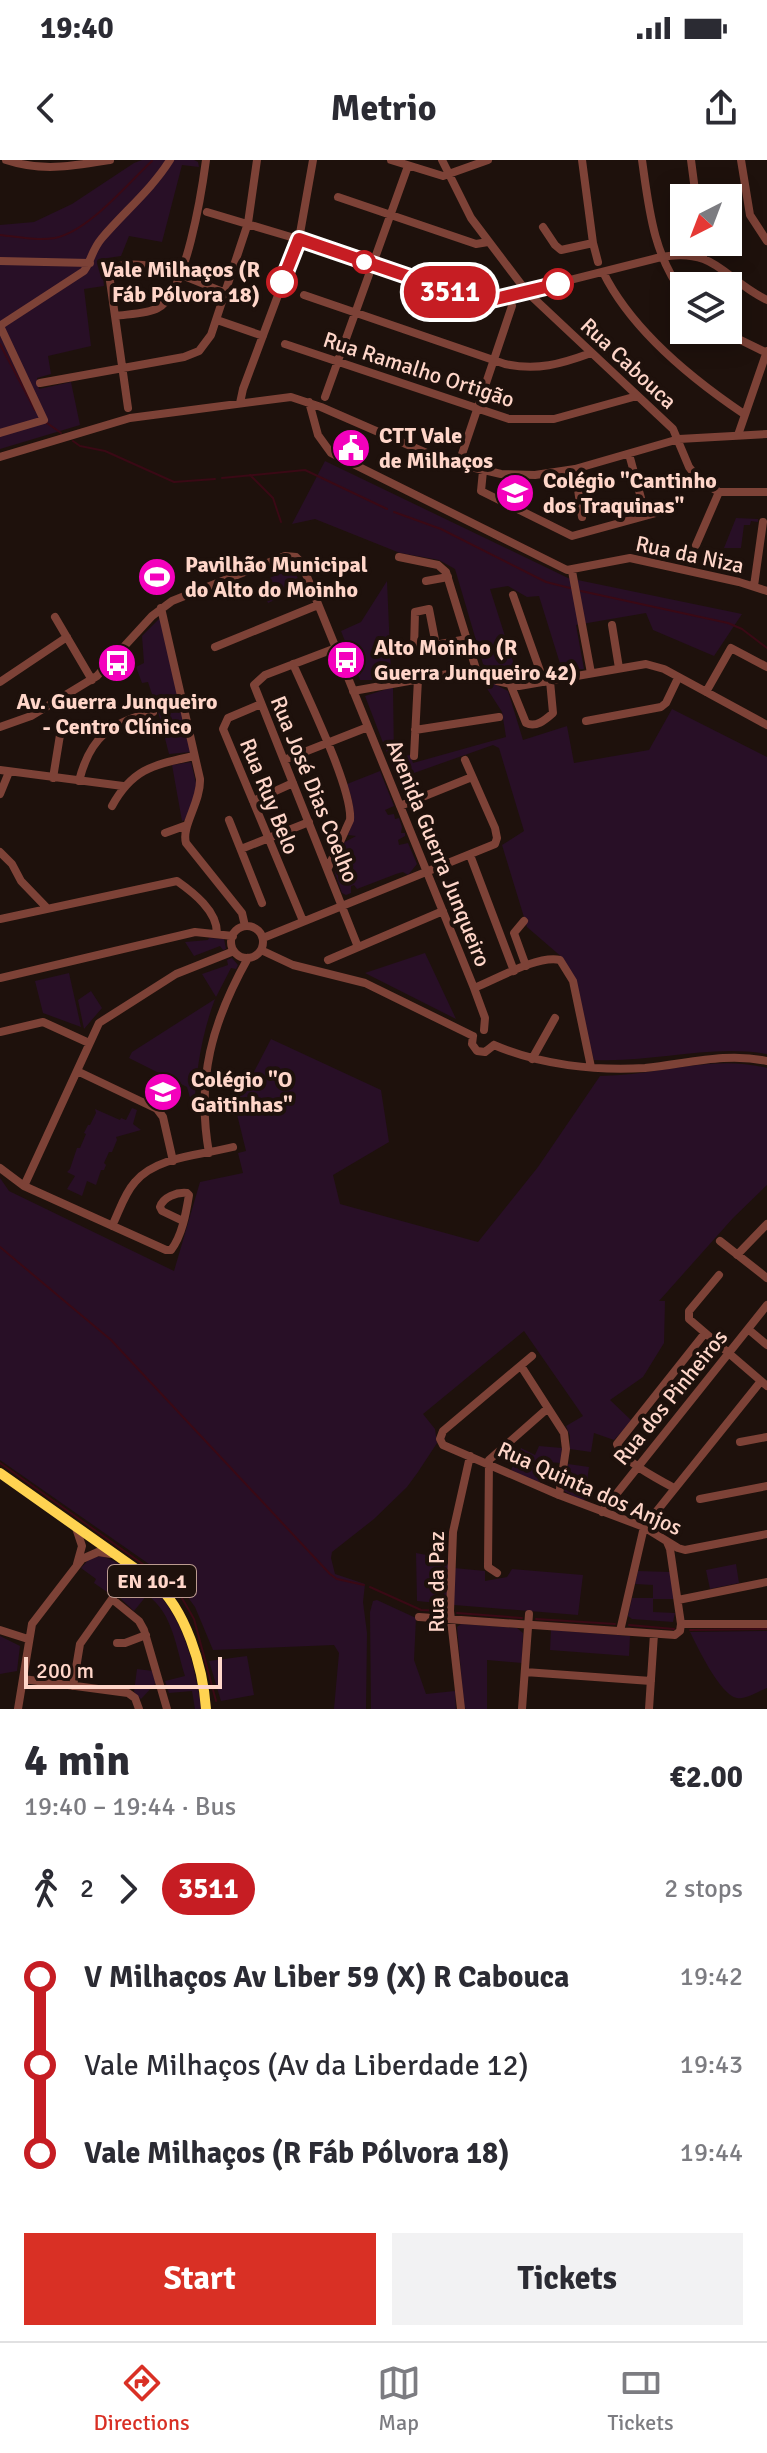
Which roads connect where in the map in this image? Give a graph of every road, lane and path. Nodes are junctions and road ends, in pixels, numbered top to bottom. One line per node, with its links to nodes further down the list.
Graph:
1 (6, 160): 15 (street)
2 (110, 160): 14 (street)
3 (170, 160): 32 (street)
4 (206, 160): 36 (street)
5 (257, 160): 22 (street)
6 (313, 160): 24 (street)
7 (391, 160): 16 (street)
8 (442, 160): 17 (street, Rua Cabouca)
9 (488, 160): 17 (street)
10 (582, 160): 27 (street)
11 (642, 160): 28 (street)
12 (691, 160): 18 (street)
13 (741, 160): 25 (street)
14 (97, 161): 15 (street)
15 (27, 163)
16 (408, 166): 17 (street); 21 (street)
17 (450, 175): 26 (street, Rua Cabouca)
18 (694, 184)
19 (338, 197): 21 (street)
20 (207, 212): 22 (street)
21 (389, 214): 26 (street); 33 (street)
22 (248, 223): 24 (street); 38 (street)
23 (543, 227): 27 (street)
24 (295, 238): 33 (street); 46 (street)
25 (767, 241)
26 (488, 242): 37 (street, Rua Cabouca)
27 (593, 243): 31 (street)
28 (661, 257): 29 (street); 34 (street); 35 (street)
29 (703, 258): 40 (street)
30 (0, 261): 32 (street)
31 (598, 262)
32 (90, 263): 45 (street)
33 (372, 265): 37 (street); 42 (street)
34 (603, 272): 37 (street); 62 (street)
35 (670, 272)
36 (180, 276): 38 (street); 43 (street); 43 (street)
37 (527, 292): 50 (street, Rua Cabouca)
38 (226, 293): 44 (street)
39 (304, 295): 42 (street)
40 (767, 300)
41 (512, 306): 51 (street)
42 (355, 313): 51 (street); 52 (street)
43 (115, 316): 53 (street)
44 (217, 320): 46 (street); 53 (street)
45 (0, 326): 64 (street)
46 (263, 336): 58 (street)
47 (742, 340): 49 (street)
48 (285, 344): 52 (street, Rua Ramalho Ortigão)
49 (767, 352): 62 (street)
50 (591, 353): 51 (street); 55 (street, Rua Cabouca)
51 (494, 360): 61 (street)
52 (338, 362): 56 (street); 61 (street, Rua Ramalho Ortigão)
53 (121, 368): 54 (street); 59 (street)
54 (40, 383)
55 (637, 396): 61 (street, Rua Ramalho Ortigão); 67 (street, Rua Cabouca)
56 (325, 397)
57 (309, 402): 58 (street); 60 (street); 63 (street)
58 (240, 403): 69 (street)
59 (128, 408)
60 (326, 409): 63 (street); 70 (street)
61 (477, 410): 70 (street)
62 (744, 414): 66 (street)
63 (316, 424): 82 (street)
64 (0, 433)
65 (767, 434): 66 (street)
66 (738, 435): 67 (street)
67 (679, 439): 68 (street); 73 (street, Rua Cabouca)
68 (629, 454): 71 (street); 75 (street)
69 (0, 457)
70 (458, 466): 72 (street)
71 (575, 469): 72 (street); 77 (street)
72 (483, 471): 76 (street)
73 (719, 492): 74 (street); 79 (street)
74 (767, 492)
75 (641, 498)
76 (656, 513)
77 (582, 517)
78 (762, 526): 80 (street)
79 (696, 545)
80 (764, 546): 85 (street)
81 (399, 557): 83 (street)
82 (572, 571): 85 (street, Rua da Niza); 101 (street)
83 (448, 577): 84 (street); 93 (street)
84 (426, 581)
85 (754, 586): 86 (street, Rua da Niza)
86 (767, 591)
87 (513, 595): 106 (street)
88 (318, 605): 89 (street, Avenida Guerra Junqueiro); 95 (street); 96 (street, Avenida Guerra Junqueiro)
89 (161, 608): 104 (street); 120 (street)
90 (55, 617): 92 (street)
91 (612, 625): 99 (street)
92 (67, 637): 104 (street); 105 (street)
93 (467, 639): 94 (street); 100 (street)
94 (436, 645): 94 (street)
95 (215, 647)
96 (336, 648): 97 (street, Rua José Dias Coelho); 108 (street, Avenida Guerra Junqueiro)
97 (293, 664): 110 (street, Rua José Dias Coelho); 119 (street)
98 (767, 667): 109 (street)
99 (619, 668): 101 (street); 102 (street)
100 (476, 669): 103 (street); 107 (street)
101 (591, 673): 106 (street)
102 (678, 678): 109 (street); 113 (street)
103 (418, 679): 108 (street); 117 (street)
104 (92, 680): 115 (street)
105 (0, 682)
106 (547, 682): 107 (street); 107 (street)
107 (511, 686)
108 (353, 691): 116 (street, Avenida Guerra Junqueiro)
109 (706, 692): 114 (street)
110 (261, 704): 122 (street, Rua José Dias Coelho); 131 (street, Rua Ruy Belo)
111 (153, 712): 127 (street)
112 (499, 717): 117 (street)
113 (586, 721)
114 (767, 725)
115 (0, 727)
116 (368, 727): 119 (street); 133 (street, Avenida Guerra Junqueiro)
117 (415, 730): 121 (street)
118 (60, 735): 126 (street)
119 (326, 743): 122 (street); 142 (street)
120 (194, 756): 129 (street); 136 (street)
121 (414, 756)
122 (284, 760): 128 (street, Rua José Dias Coelho)
123 (465, 760): 125 (street)
124 (5, 771): 126 (street); 130 (street)
125 (472, 777): 133 (street); 141 (street)
126 (53, 778): 127 (street)
127 (79, 781): 129 (street)
128 (293, 783): 131 (street); 135 (street, Rua José Dias Coelho)
129 (123, 786): 132 (street)
130 (0, 794)
131 (253, 801): 138 (street, Rua Ruy Belo)
132 (112, 806)
133 (400, 806): 143 (street, Avenida Guerra Junqueiro)
134 (229, 820): 139 (street)
135 (309, 822): 138 (street); 142 (street, Rua José Dias Coelho)
136 (187, 825): 137 (street); 151 (street)
137 (165, 833)
138 (268, 839): 139 (street); 149 (street, Rua Ruy Belo)
139 (241, 849): 144 (street)
140 (0, 852): 146 (street)
141 (470, 855): 143 (street); 161 (street)
142 (328, 868): 145 (street, Rua José Dias Coelho)
143 (426, 872): 145 (street); 147 (street, Avenida Guerra Junqueiro)
144 (262, 903)
145 (342, 905): 149 (street); 155 (street, Rua José Dias Coelho)
146 (47, 908): 148 (street); 152 (street)
147 (443, 911): 155 (street); 163 (street, Avenida Guerra Junqueiro)
148 (0, 919)
149 (303, 921): 154 (street)
150 (524, 921): 160 (street)
151 (245, 926): 153 (street); 154 (street)
152 (217, 933): 153 (street); 162 (street)
153 (233, 936): 157 (street)
154 (263, 938): 156 (street)
155 (358, 947): 159 (street)
156 (261, 950): 158 (street); 167 (street)
157 (234, 951): 158 (street); 168 (street)
158 (248, 958): 175 (street)
159 (328, 960)
160 (530, 964): 161 (street); 172 (street)
161 (514, 971): 163 (street)
162 (0, 978)
163 (474, 988): 165 (street, Avenida Guerra Junqueiro)
164 (555, 1018): 170 (street)
165 (484, 1030): 167 (street); 169 (street)
166 (0, 1032): 168 (street)
167 (473, 1036): 169 (street)
168 (89, 1043): 173 (street)
169 (494, 1045): 170 (street)
170 (532, 1059): 172 (street)
171 (767, 1061): 172 (street)
172 (591, 1067)
173 (77, 1071): 176 (street); 178 (street)
174 (233, 1147): 175 (street)
175 (209, 1153): 176 (street)
176 (173, 1161): 181 (street)
177 (0, 1168): 178 (street)
178 (24, 1186): 181 (street)
179 (183, 1221): 181 (street)
180 (767, 1224): 183 (street)
181 (112, 1226)
182 (720, 1241): 183 (street)
183 (737, 1255): 185 (street)
184 (719, 1275): 188 (street)
185 (767, 1278)
186 (767, 1305): 187 (street, Rua dos Pinheiros)
187 (748, 1329): 189 (street); 190 (street, Rua dos Pinheiros)
188 (705, 1333): 190 (street); 199 (street)
189 (767, 1345)
190 (728, 1354): 193 (street); 199 (street, Rua dos Pinheiros)
191 (532, 1356): 192 (street)
192 (521, 1366): 194 (street); 197 (street, Rua Quinta dos Anjos)
193 (764, 1383): 202 (street)
194 (548, 1408): 198 (street); 203 (street)
195 (767, 1437): 196 (street)
196 (740, 1442)
197 (470, 1456): 198 (street, Rua Quinta dos Anjos); 220 (street, Rua da Paz)
198 (488, 1463): 203 (street, Rua Quinta dos Anjos); 213 (street)
199 (639, 1466): 202 (street); 205 (street, Rua dos Pinheiros)
200 (0, 1473): 206 (main road, EN 10-1)
201 (767, 1486): 204 (street)
202 (674, 1488): 207 (street)
203 (559, 1495): 205 (street, Rua Quinta dos Anjos)
204 (700, 1499)
205 (602, 1512): 207 (street, Rua Quinta dos Anjos)
206 (75, 1527): 209 (main road, EN 10-1); 211 (street)
207 (644, 1527): 210 (street, Rua Quinta dos Anjos); 225 (street)
208 (767, 1534): 210 (street, Rua Quinta dos Anjos)
209 (94, 1540): 211 (street); 212 (main road, EN 10-1)
210 (666, 1541): 217 (street)
211 (84, 1553): 212 (street); 228 (street)
212 (122, 1560): 237 (main road, EN 10-1)
213 (497, 1573)
214 (767, 1582): 217 (street)
215 (119, 1589): 216 (street)
216 (112, 1599): 227 (street); 233 (street)
217 (678, 1600): 221 (street)
218 (529, 1614): 223 (street)
219 (419, 1617): 220 (street)
220 (451, 1619): 223 (street); 238 (street, Rua da Paz)
221 (681, 1624): 222 (street); 226 (street)
222 (767, 1624)
223 (528, 1625): 225 (street); 230 (street)
224 (0, 1630): 228 (street)
225 (620, 1631): 226 (street)
226 (654, 1634): 232 (street)
227 (146, 1635): 229 (street); 236 (street)
228 (28, 1639): 231 (street)
229 (117, 1643)
230 (525, 1672): 232 (street); 239 (street)
231 (23, 1679): 233 (street); 234 (street)
232 (651, 1681): 240 (street)
233 (73, 1686): 235 (street)
234 (18, 1709)
235 (139, 1709)
236 (167, 1709)
237 (206, 1709)
238 (461, 1709)
239 (522, 1709)
240 (649, 1709)

